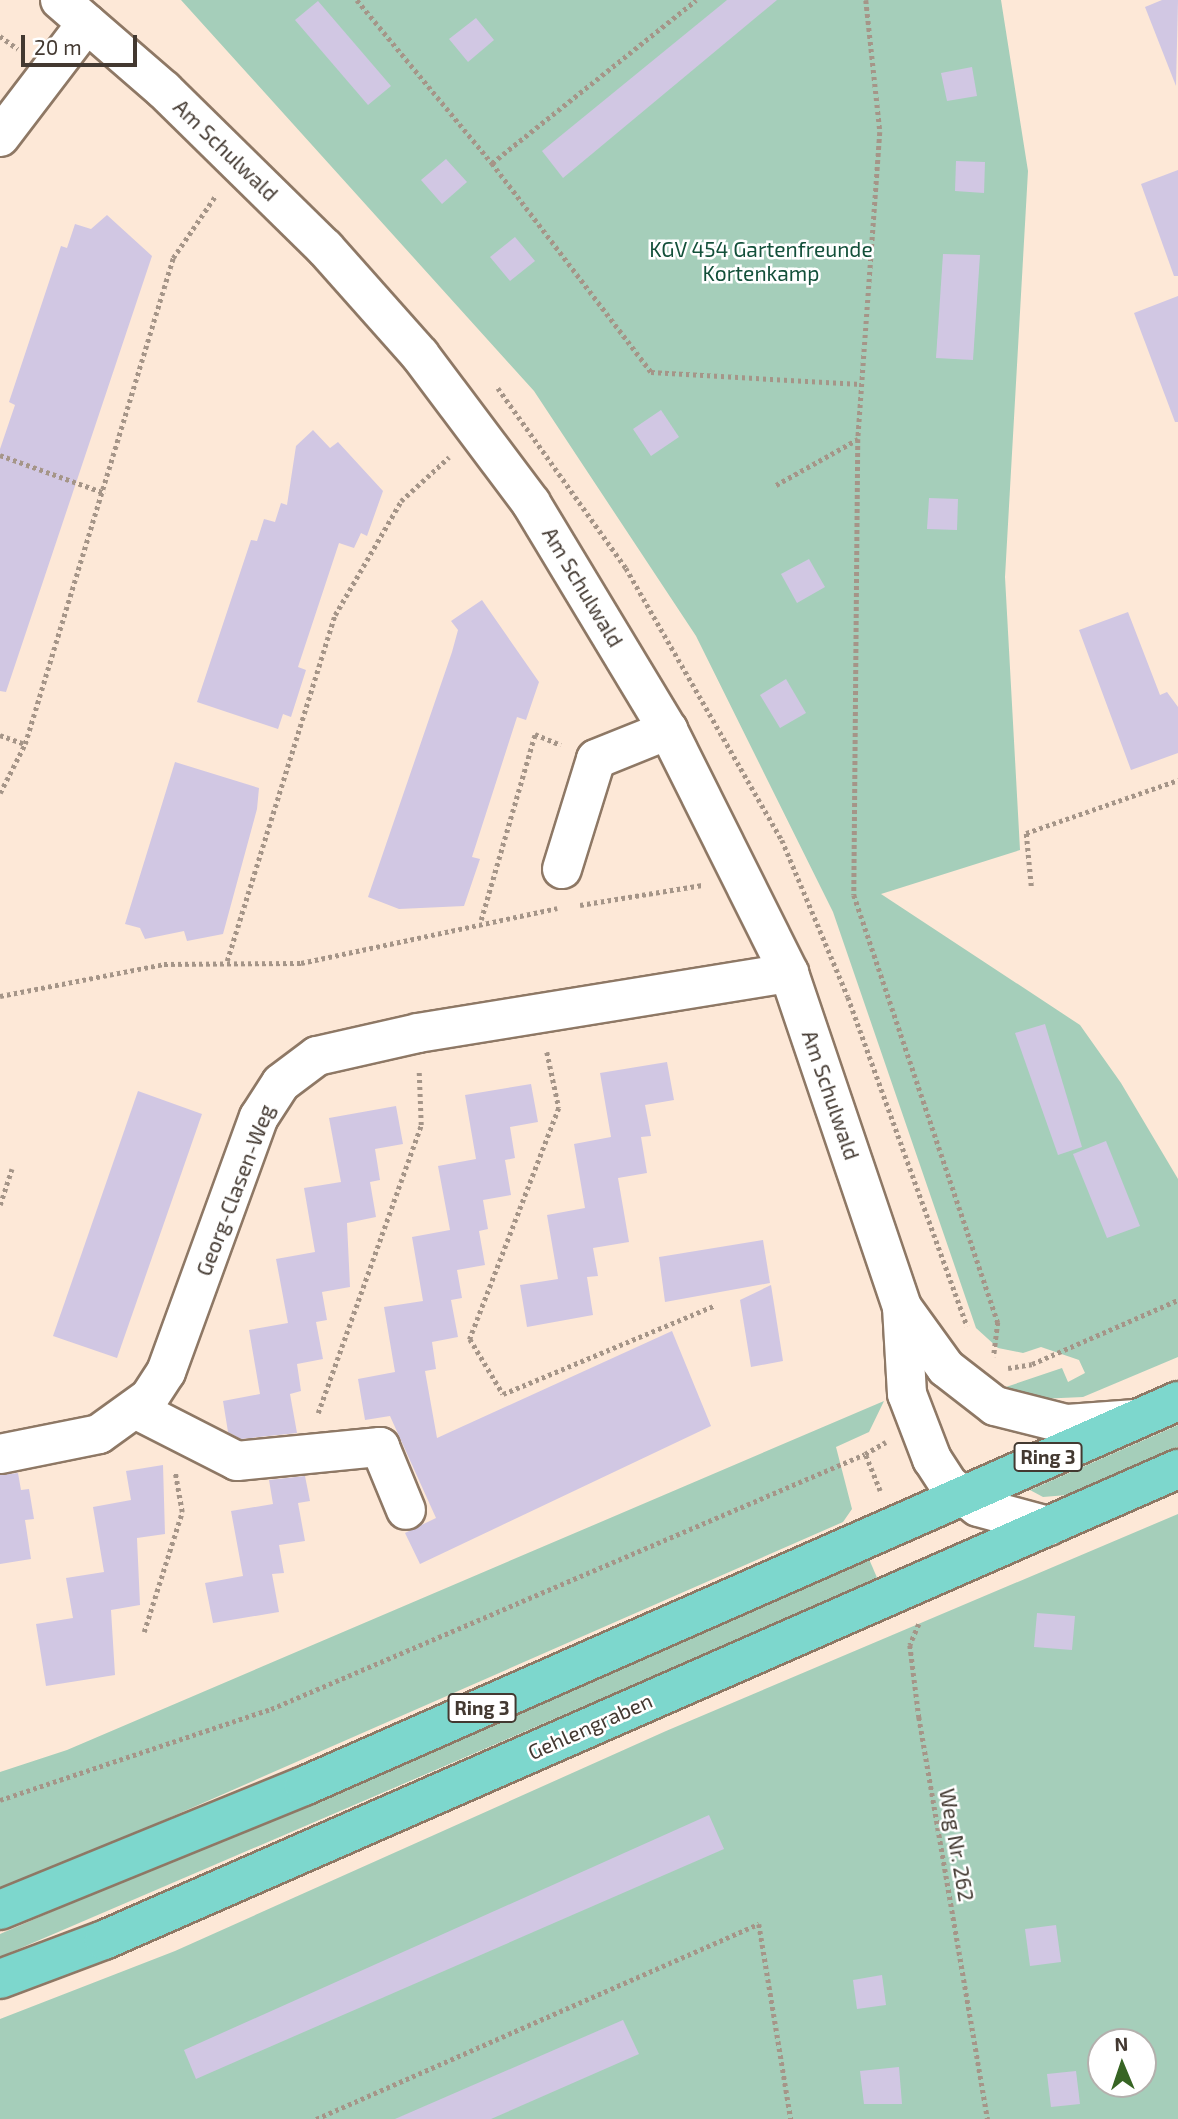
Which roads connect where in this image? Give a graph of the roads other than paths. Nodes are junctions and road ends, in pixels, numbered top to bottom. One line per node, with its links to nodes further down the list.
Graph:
1 (74, 11): 2 (street); 3 (street, Am Schulwald)
2 (0, 136)
3 (668, 730): 4 (street); 5 (street, Am Schulwald)
4 (562, 869)
5 (789, 972): 6 (street, Am Schulwald); 8 (street, Georg-Clasen-Weg)
6 (902, 1307): 9 (street, Am Schulwald); 12 (street, Am Schulwald)
7 (1178, 1401): 9 (main road, Ring 3)
8 (152, 1419): 10 (street, Georg-Clasen-Weg); 13 (street)
9 (1136, 1419): 12 (main road, Ring 3)
10 (0, 1454)
11 (1178, 1469): 14 (main road, Gehlengraben / Ring 3)
12 (959, 1496): 14 (street, Am Schulwald); 15 (main road, Ring 3)
13 (406, 1510)
14 (1048, 1525): 16 (main road, Gehlengraben / Ring 3)
15 (0, 1910)
16 (0, 1979)

